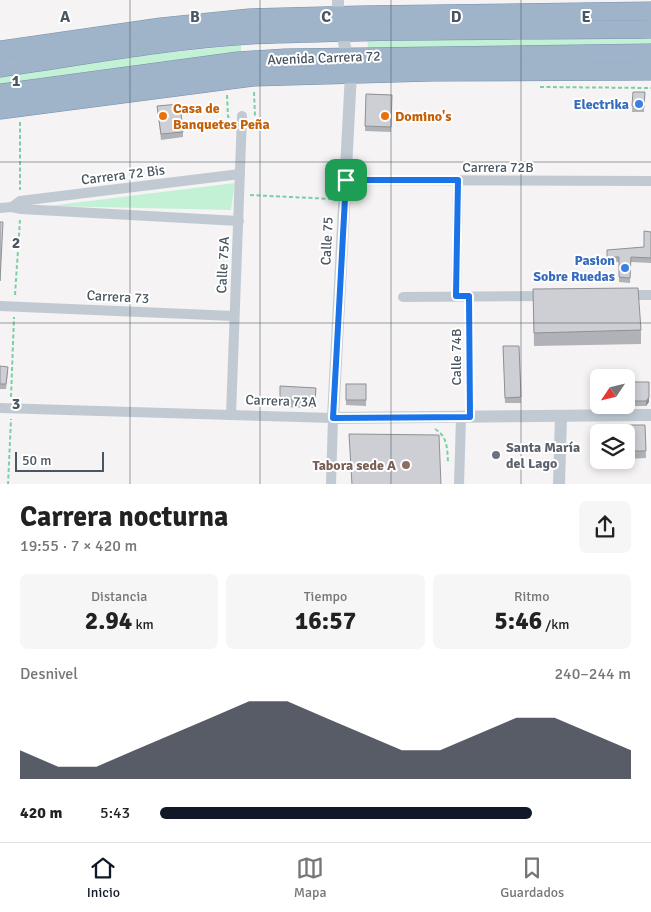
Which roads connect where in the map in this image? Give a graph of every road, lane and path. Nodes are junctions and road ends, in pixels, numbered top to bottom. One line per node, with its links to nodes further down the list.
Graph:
1 (651, 11): 2 (highway, Avenida Carrera 72)
2 (582, 12): 3 (highway, Avenida Carrera 72); 5 (highway)
3 (339, 16): 5 (highway, Avenida Carrera 72); 6 (highway, Avenida Carrera 72); 8 (highway, Avenida Carrera 72); 10 (street, Calle 75)
4 (651, 29): 5 (highway, Avenida Carrera 72)
5 (523, 31)
6 (101, 36): 7 (highway, Avenida Carrera 72); 8 (highway)
7 (0, 46)
8 (148, 47): 11 (highway, Avenida Carrera 72)
9 (651, 53): 10 (highway, Avenida Carrera 72)
10 (349, 65): 12 (highway, Avenida Carrera 72); 13 (highway, Avenida Carrera 72); 15 (highway, Avenida Carrera 72); 19 (street, Calle 75)
11 (0, 68)
12 (651, 71)
13 (253, 77): 14 (highway, Avenida Carrera 72); 17 (path)
14 (226, 80): 16 (highway, Avenida Carrera 72); 17 (path)
15 (0, 94)
16 (0, 110)
17 (242, 116): 18 (street, Calle 75A)
18 (240, 174): 22 (street, Calle 75A); 24 (street, Carrera 72 Bis)
19 (346, 180): 20 (street, Carrera 72B); 40 (street, Calle 75)
20 (458, 180): 21 (street, Carrera 72B); 30 (street)
21 (651, 181)
22 (239, 195): 23 (path); 26 (street, Calle 75A)
23 (332, 199)
24 (12, 207): 25 (street, Carrera 72 Bis); 26 (street, Carrera 72 Bis)
25 (0, 208)
26 (239, 222): 34 (street, Calle 75A)
27 (613, 295): 28 (street)
28 (651, 295)
29 (403, 296): 30 (street)
30 (456, 296): 31 (street)
31 (469, 296): 32 (street); 39 (path, Calle 74B)
32 (555, 296)
33 (0, 306): 34 (street, Carrera 73)
34 (234, 316): 36 (street, Calle 75A)
35 (0, 408): 36 (street, Carrera 73A)
36 (231, 415): 40 (street, Carrera 73A)
37 (561, 416): 38 (street, Carrera 73A); 39 (street, Carrera 73A); 45 (street)
38 (651, 416)
39 (466, 417): 40 (street, Carrera 73A); 44 (street)
40 (333, 418): 43 (street, Calle 75)
41 (434, 429): 42 (path)
42 (448, 468)
43 (331, 484)
44 (459, 484)
45 (559, 484)

